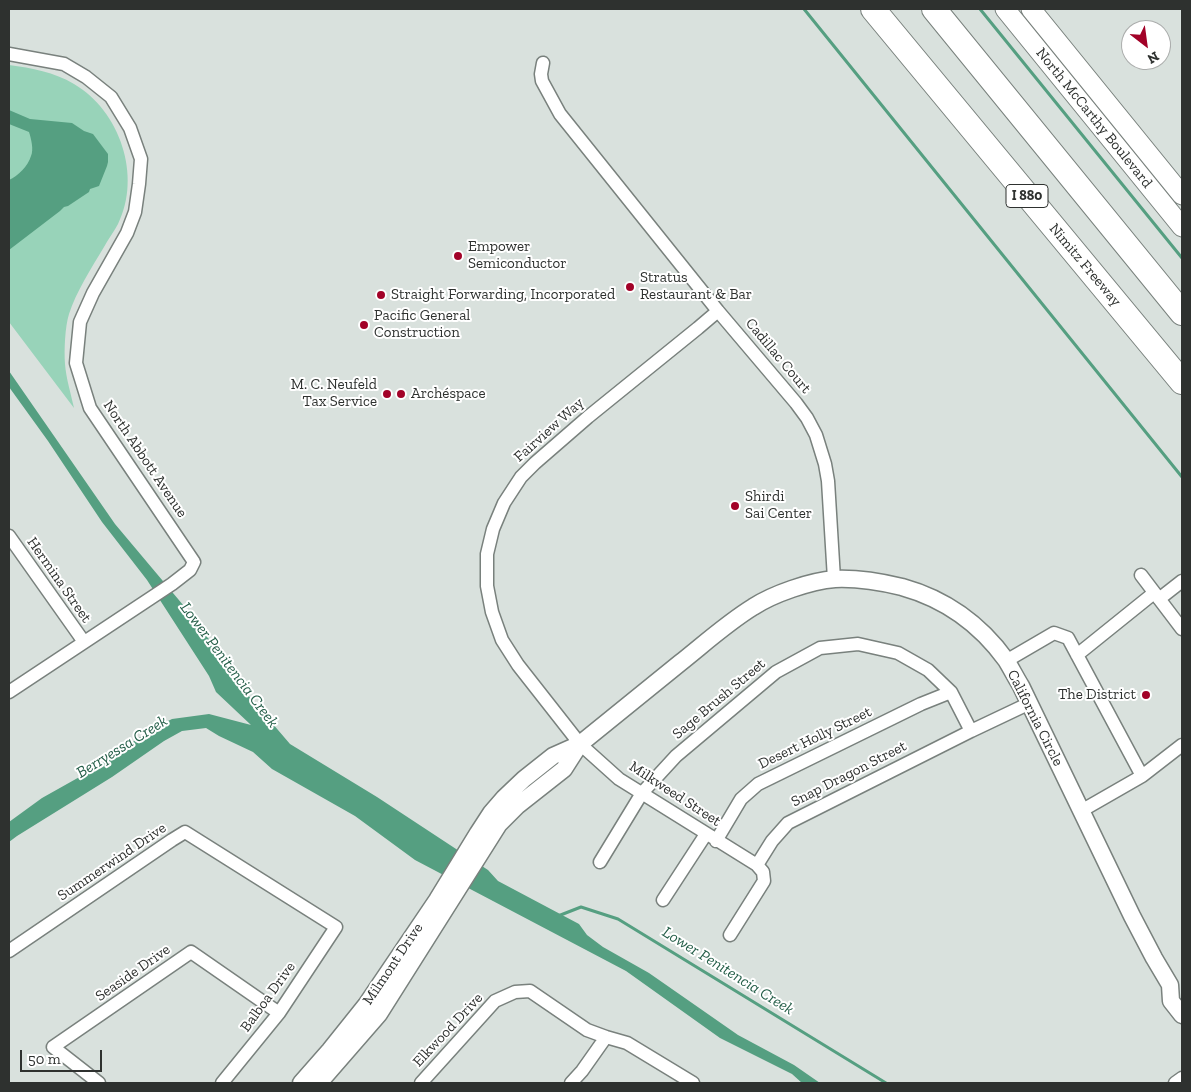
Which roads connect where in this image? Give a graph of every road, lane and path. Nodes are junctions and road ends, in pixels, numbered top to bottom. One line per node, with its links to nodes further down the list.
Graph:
1 (873, 9): 11 (highway, Nimitz Freeway / I 880)
2 (934, 9): 10 (highway)
3 (1005, 9): 8 (main road, North McCarthy Boulevard)
4 (1032, 9): 7 (main road, North McCarthy Boulevard)
5 (9, 54): 18 (street, North Abbott Avenue)
6 (543, 63): 9 (street, Cadillac Court)
7 (1182, 195)
8 (1182, 227)
9 (718, 311): 14 (street, Cadillac Court); 25 (street, Fairview Way)
10 (1182, 313)
11 (1182, 382)
12 (9, 536): 18 (street, Hermina Street)
13 (1141, 574): 16 (street)
14 (834, 579): 20 (street, California Circle); 25 (street, California Circle)
15 (1182, 581): 16 (street)
16 (1156, 596): 17 (street); 19 (street)
17 (1182, 629)
18 (84, 642): 21 (street, North Abbott Avenue)
19 (1077, 655): 20 (street); 27 (street)
20 (1006, 661): 23 (street, California Circle)
21 (9, 692)
22 (951, 692): 24 (street, Sage Brush Street); 28 (street, Sage Brush Street); 30 (street, Desert Holly Street)
23 (1030, 703): 24 (street, Snap Dragon Street); 29 (street, California Circle)
24 (971, 731): 33 (street, Snap Dragon Street)
25 (580, 744): 28 (street, Milkweed Street); 31 (street, California Circle)
26 (1182, 744): 27 (street)
27 (1142, 776): 29 (street)
28 (642, 793): 30 (street, Milkweed Street); 32 (street, Sage Brush Street)
29 (1082, 811): 39 (street, California Circle)
30 (711, 837): 33 (street, Milkweed Street); 34 (street, Desert Holly Street)
31 (480, 840): 35 (street, Milmont Drive)
32 (600, 862)
33 (757, 865): 37 (street)
34 (663, 900)
35 (443, 901): 46 (street, Milmont Drive); 47 (street, Milmont Drive)
36 (336, 927): 38 (street, Summerwind Drive); 40 (street, Balboa Drive)
37 (730, 934)
38 (9, 951)
39 (1176, 988): 41 (street, California Circle)
40 (280, 1013): 44 (street, Seaside Drive); 45 (street, Balboa Drive)
41 (1182, 1015)
42 (606, 1037): 48 (street, Elkwood Drive); 49 (street); 50 (street, Elkwood Drive)
43 (1182, 1078): 51 (street)
44 (99, 1083)
45 (222, 1083)
46 (301, 1083)
47 (319, 1083)
48 (421, 1083)
49 (571, 1083)
50 (694, 1083)
51 (1175, 1083)

